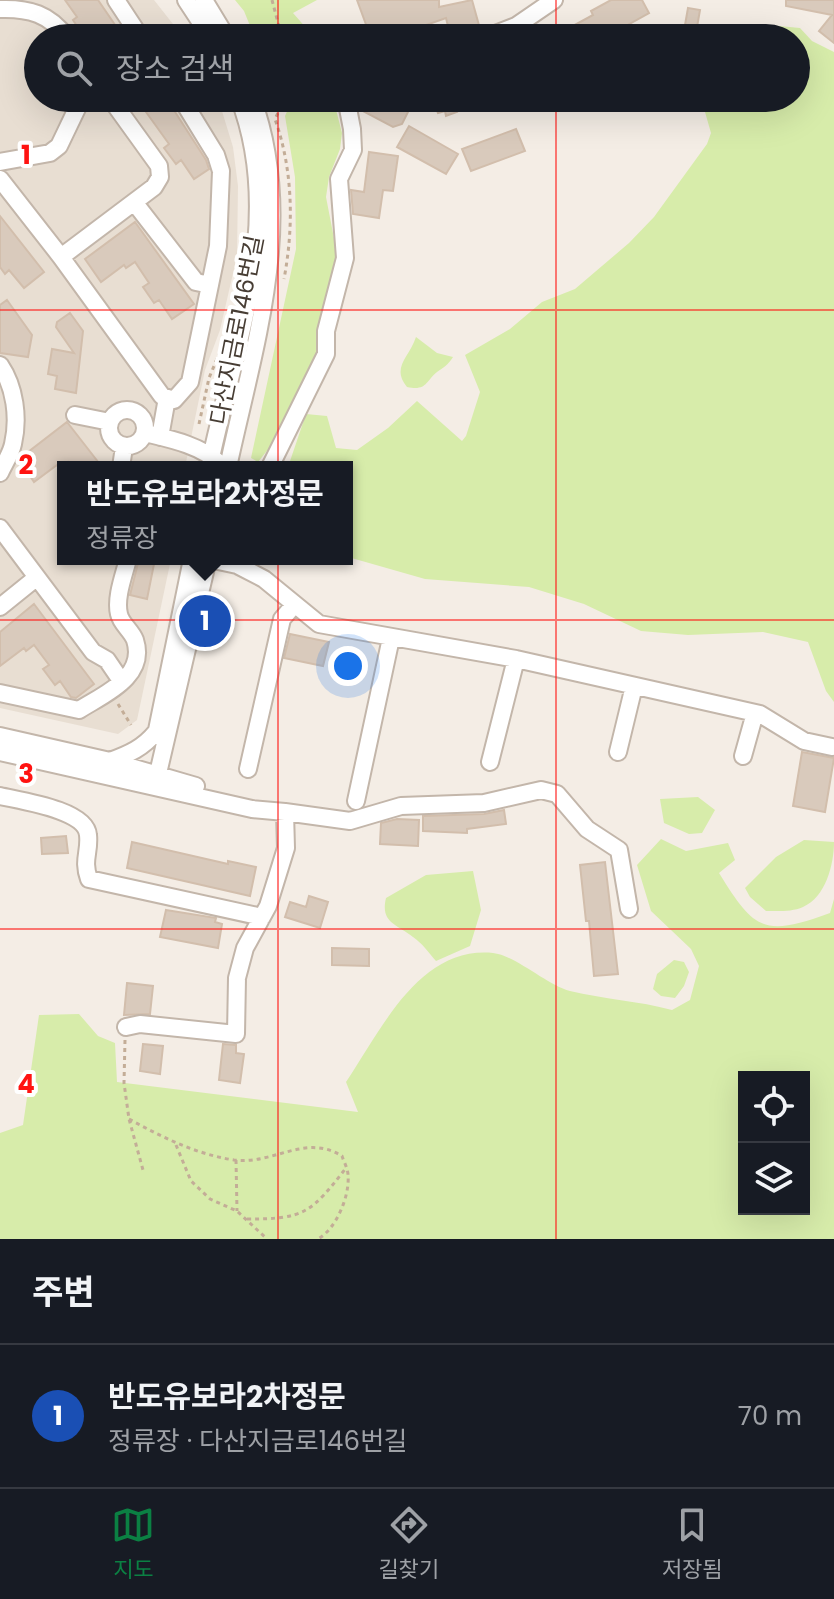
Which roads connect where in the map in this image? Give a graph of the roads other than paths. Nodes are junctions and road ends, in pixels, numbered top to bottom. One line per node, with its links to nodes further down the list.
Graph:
1 (116, 0): 7 (street)
2 (186, 0): 8 (street)
3 (204, 0): 9 (street)
4 (554, 0): 10 (street)
5 (0, 9): 6 (street)
6 (55, 24)
7 (132, 24)
8 (202, 24)
9 (219, 24)
10 (519, 24)
11 (75, 112): 16 (street)
12 (120, 112): 18 (street)
13 (190, 112): 20 (street)
14 (260, 112): 29 (street, 다산지금로146번길)
15 (349, 112): 30 (street)
16 (0, 162)
17 (0, 179): 19 (street)
18 (134, 202): 19 (street); 20 (street)
19 (61, 257): 22 (street)
20 (210, 285): 22 (street)
21 (0, 365): 31 (street)
22 (167, 398): 25 (street)
23 (75, 415): 24 (street)
24 (110, 422): 25 (street); 26 (street)
25 (152, 435): 26 (street); 28 (street)
26 (124, 447): 27 (street)
27 (122, 461)
28 (211, 461)
29 (219, 461)
30 (273, 461)
31 (0, 473)
32 (0, 528): 37 (street)
33 (127, 565): 42 (street)
34 (191, 565): 46 (street)
35 (207, 565): 55 (street)
36 (237, 565): 38 (street)
37 (36, 578): 39 (street); 42 (street)
38 (294, 605): 40 (street); 54 (street)
39 (0, 607)
40 (391, 638): 41 (street); 57 (street)
41 (516, 659): 43 (street); 53 (street)
42 (116, 686): 44 (street)
43 (634, 686): 45 (street); 50 (street)
44 (0, 693)
45 (755, 713): 48 (street); 51 (street)
46 (156, 732): 52 (street); 55 (street)
47 (0, 736): 52 (street)
48 (832, 747)
49 (0, 752): 55 (street)
50 (618, 752)
51 (743, 756)
52 (110, 761): 55 (street)
53 (490, 762)
54 (248, 769)
55 (151, 780): 58 (street)
56 (0, 796): 60 (street)
57 (356, 801)
58 (277, 811): 59 (street); 60 (street)
59 (629, 909)
60 (262, 917): 61 (street)
61 (126, 1027)

